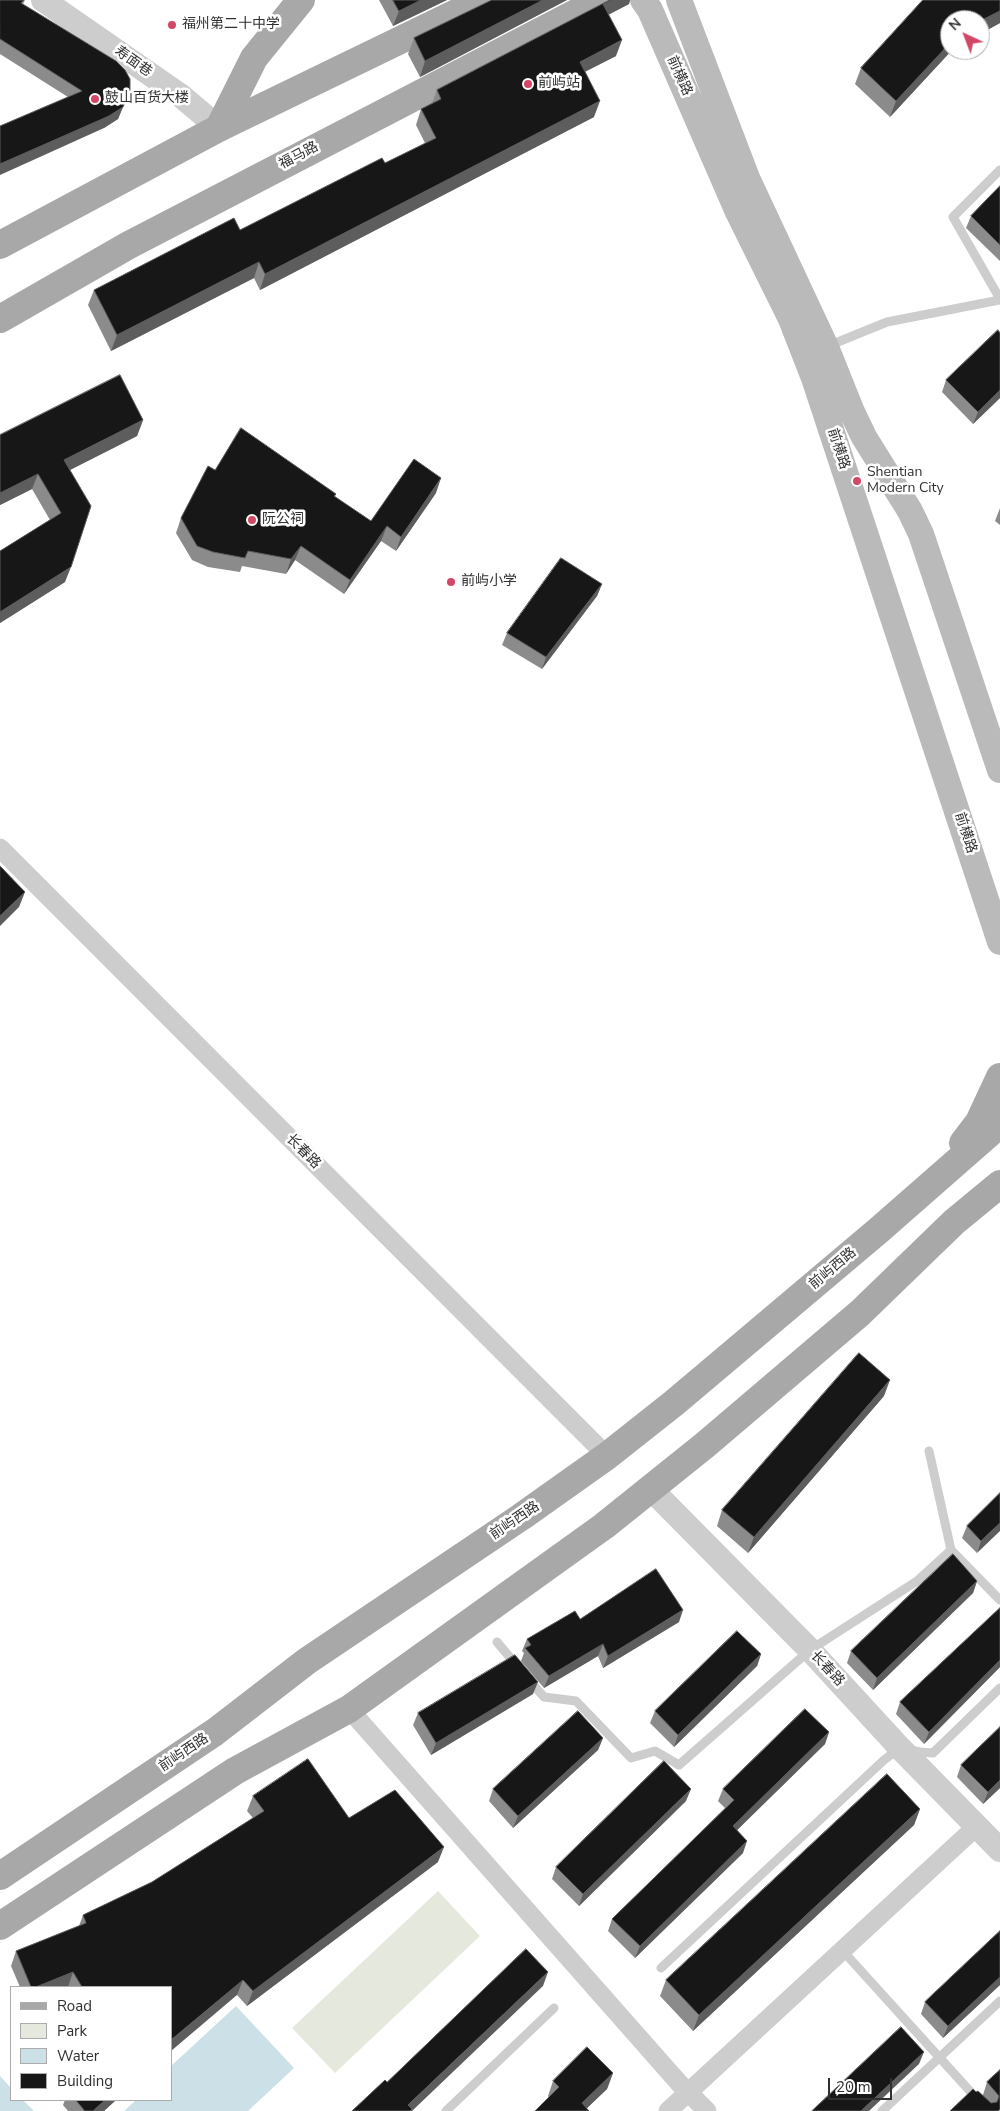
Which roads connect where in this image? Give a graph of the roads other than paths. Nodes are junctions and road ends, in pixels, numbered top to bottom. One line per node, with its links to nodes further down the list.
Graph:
1 (43, 0): 7 (street, 寿面巷)
2 (301, 0): 7 (main road)
3 (483, 0): 7 (main road)
4 (601, 0): 11 (main road, 福马路)
5 (643, 0): 15 (main road, 前横路)
6 (679, 0): 12 (main road, 前横路)
7 (219, 128): 9 (main road)
8 (1000, 170): 10 (lane)
9 (0, 245)
10 (1000, 300): 12 (lane)
11 (0, 319)
12 (826, 347): 13 (main road, 前横路)
13 (1000, 770)
14 (0, 848): 23 (street, 长春路)
15 (1000, 942)
16 (1000, 1077): 21 (main road)
17 (1000, 1124): 21 (main road, 前屿西路)
18 (1000, 1184): 20 (main road)
19 (1000, 1207): 20 (main road)
20 (954, 1222): 24 (main road)
21 (879, 1230): 23 (main road, 前屿西路)
22 (929, 1451): 25 (lane)
23 (607, 1456): 34 (main road, 前屿西路)
24 (651, 1489): 28 (street, 长春路); 30 (main road)
25 (951, 1550): 26 (lane); 28 (lane)
26 (1000, 1600)
27 (497, 1642): 28 (lane)
28 (810, 1650): 31 (street, 长春路)
29 (1000, 1688): 31 (lane)
30 (348, 1709): 35 (main road); 41 (street)
31 (900, 1748): 32 (street, 长春路); 37 (lane)
32 (977, 1826): 33 (street, 长春路); 36 (street)
33 (1000, 1850)
34 (0, 1876)
35 (0, 1926)
36 (842, 1950): 40 (lane); 41 (street)
37 (661, 1968)
38 (1000, 2001): 40 (lane)
39 (554, 2008): 42 (lane)
40 (940, 2058): 45 (lane); 46 (lane)
41 (688, 2092): 43 (street); 44 (street)
42 (446, 2111)
43 (668, 2111)
44 (707, 2111)
45 (882, 2111)
46 (988, 2111)

